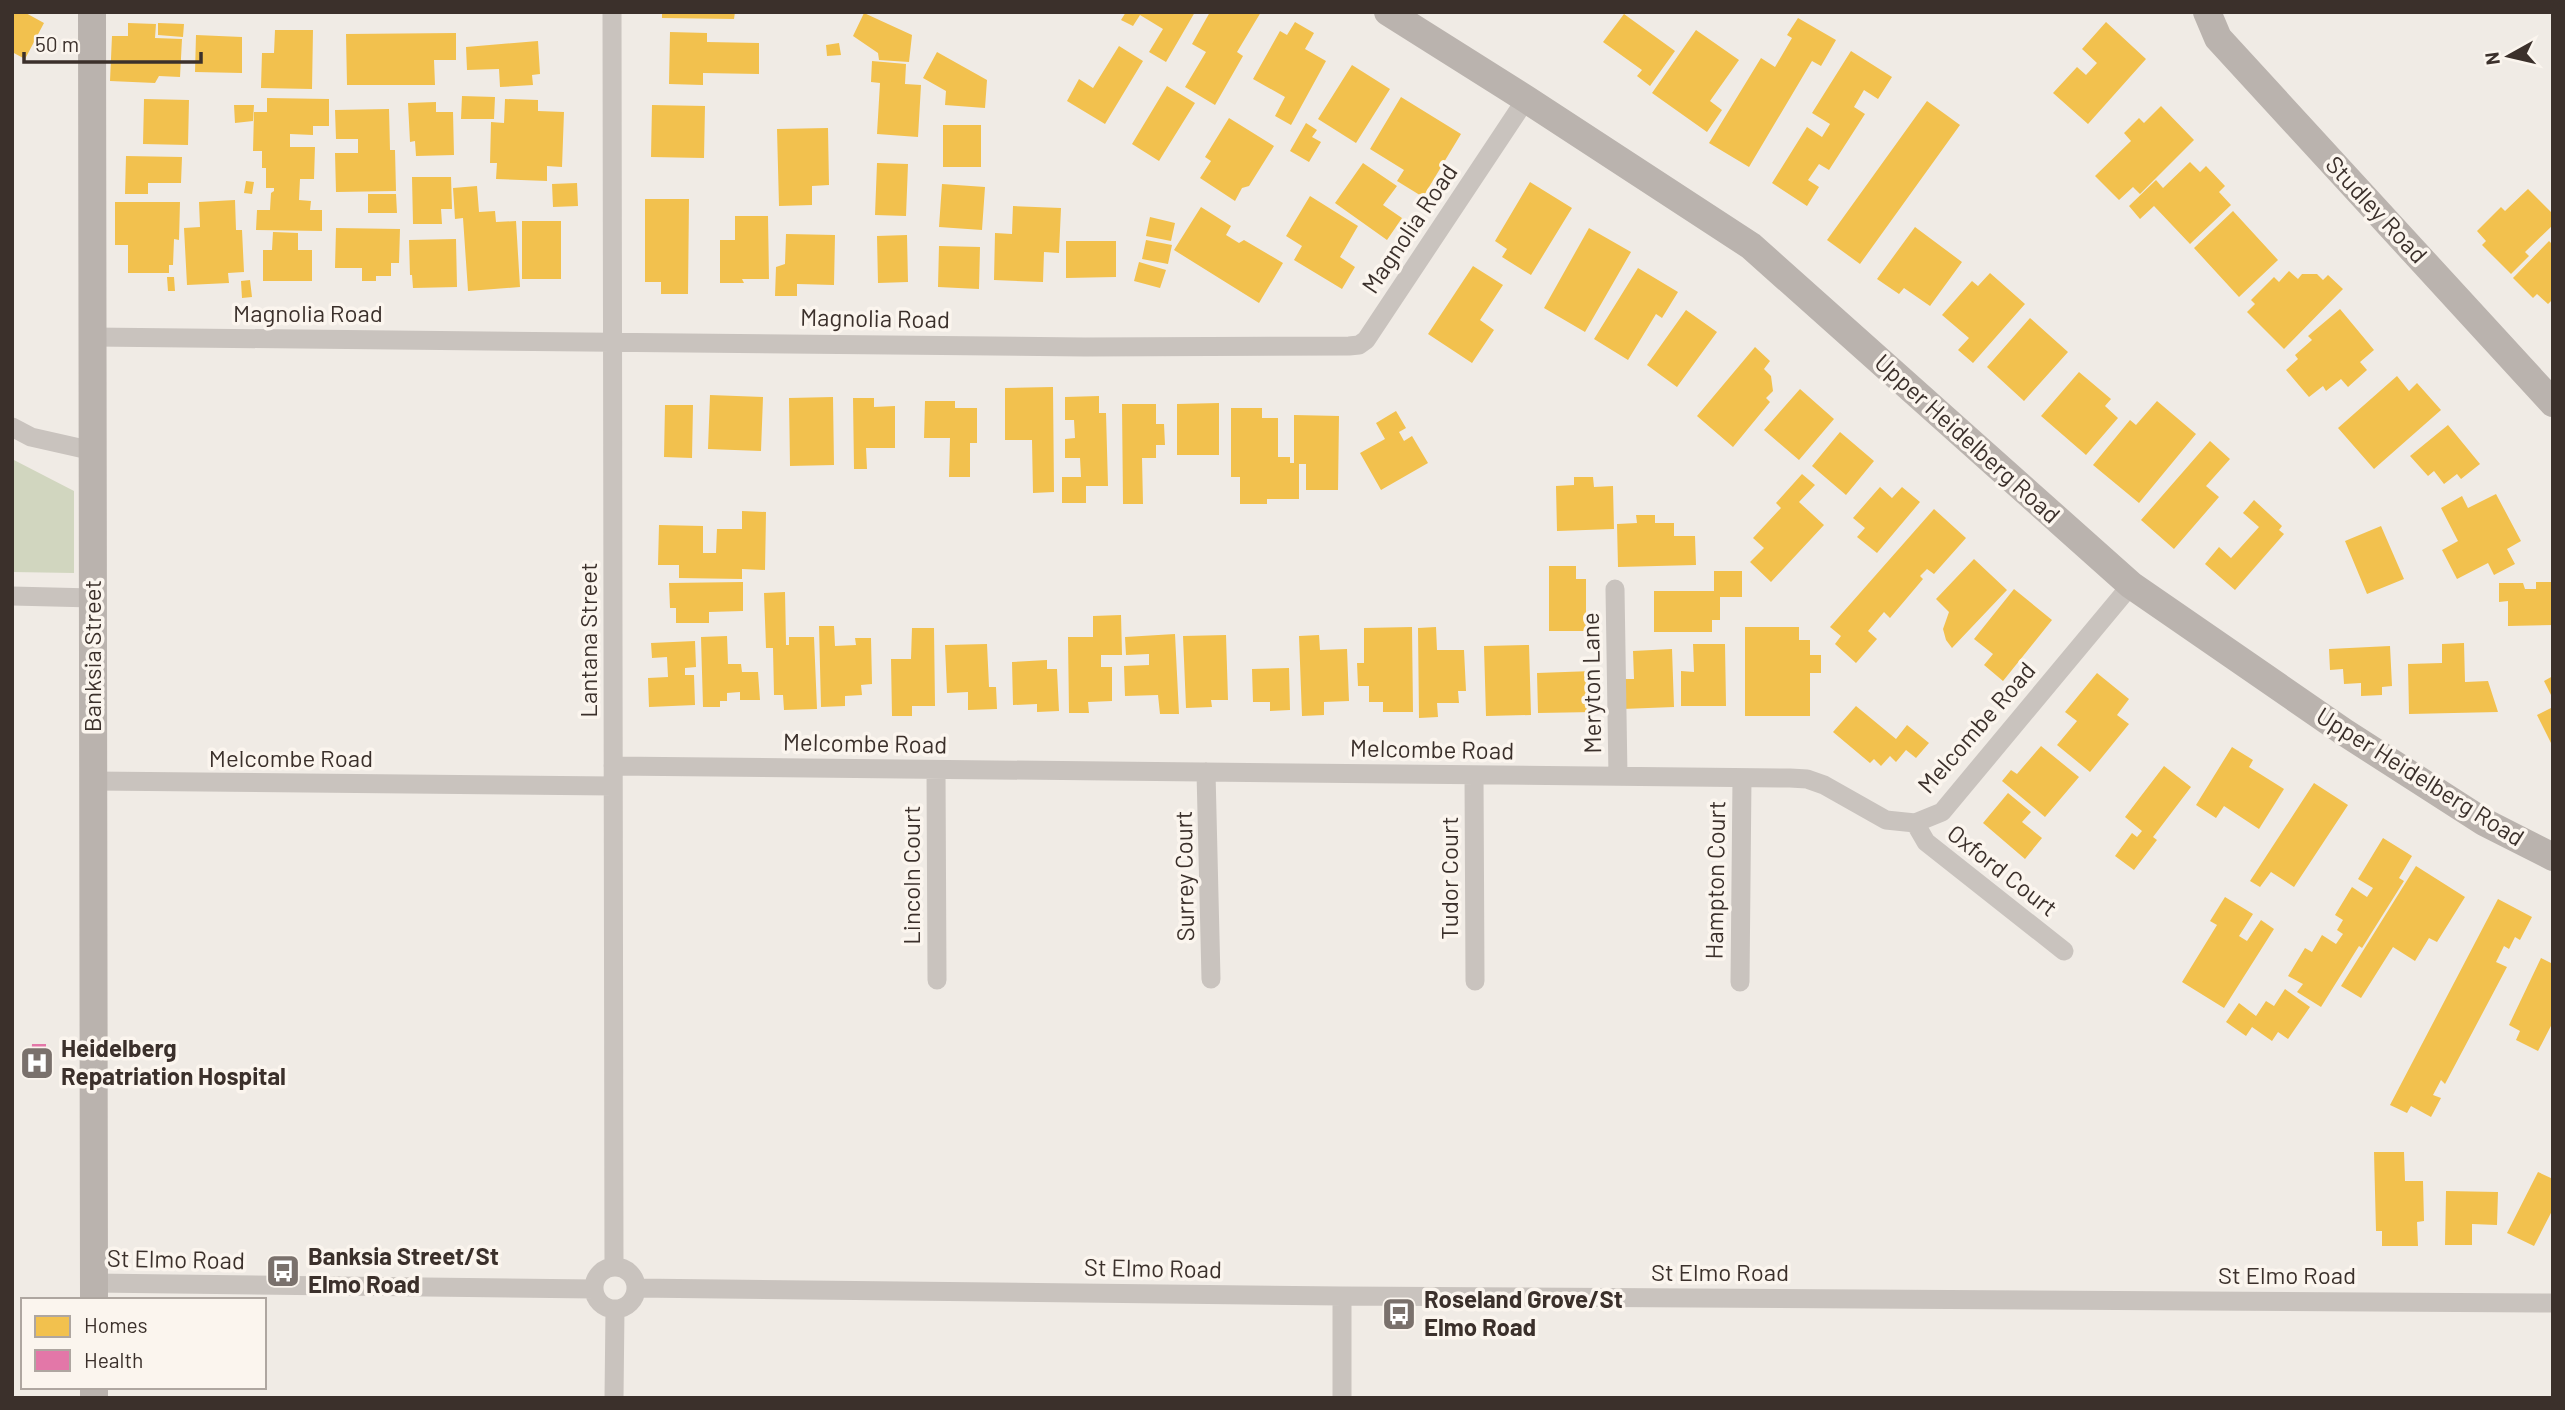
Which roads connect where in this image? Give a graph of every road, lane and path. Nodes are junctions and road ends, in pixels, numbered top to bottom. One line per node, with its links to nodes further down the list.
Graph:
1 (92, 12): 6 (street, Banksia Street)
2 (612, 12): 7 (street, Lantana Street)
3 (1388, 12): 5 (street, Upper Heidelberg Road)
4 (2207, 12): 8 (street, Studley Road)
5 (1527, 99): 7 (street, Magnolia Road); 11 (street, Upper Heidelberg Road)
6 (93, 337): 7 (street, Magnolia Road); 10 (street, Banksia Street)
7 (612, 340): 18 (street, Lantana Street)
8 (2553, 403)
9 (12, 427): 10 (street)
10 (93, 451): 14 (street, Banksia Street)
11 (2131, 585): 22 (street, Melcombe Road); 23 (street, Upper Heidelberg Road)
12 (1615, 589): 19 (street, Meryton Lane)
13 (12, 596): 14 (street)
14 (93, 598): 21 (street, Banksia Street)
15 (936, 769): 16 (street, Melcombe Road); 18 (street, Melcombe Road); 26 (street, Lincoln Court)
16 (1206, 772): 17 (street, Melcombe Road); 25 (street, Surrey Court)
17 (1474, 775): 19 (street, Melcombe Road); 27 (street, Tudor Court)
18 (613, 776): 21 (street, Melcombe Road); 29 (street, Lantana Street)
19 (1618, 776): 20 (street, Melcombe Road)
20 (1742, 778): 22 (street, Melcombe Road); 28 (street, Hampton Court)
21 (94, 781): 32 (street, Banksia Street)
22 (1915, 823): 24 (street, Oxford Court)
23 (2553, 857)
24 (2064, 951)
25 (1212, 979)
26 (937, 980)
27 (1475, 981)
28 (1740, 982)
29 (614, 1267): 30 (street); 31 (street)
30 (636, 1288): 33 (street, St Elmo Road); 35 (street)
31 (594, 1289): 32 (street, St Elmo Road); 35 (street)
32 (94, 1291)
33 (1342, 1296): 34 (street, St Elmo Road); 37 (street)
34 (2553, 1303)
35 (615, 1309): 36 (street)
36 (614, 1398)
37 (1342, 1398)

